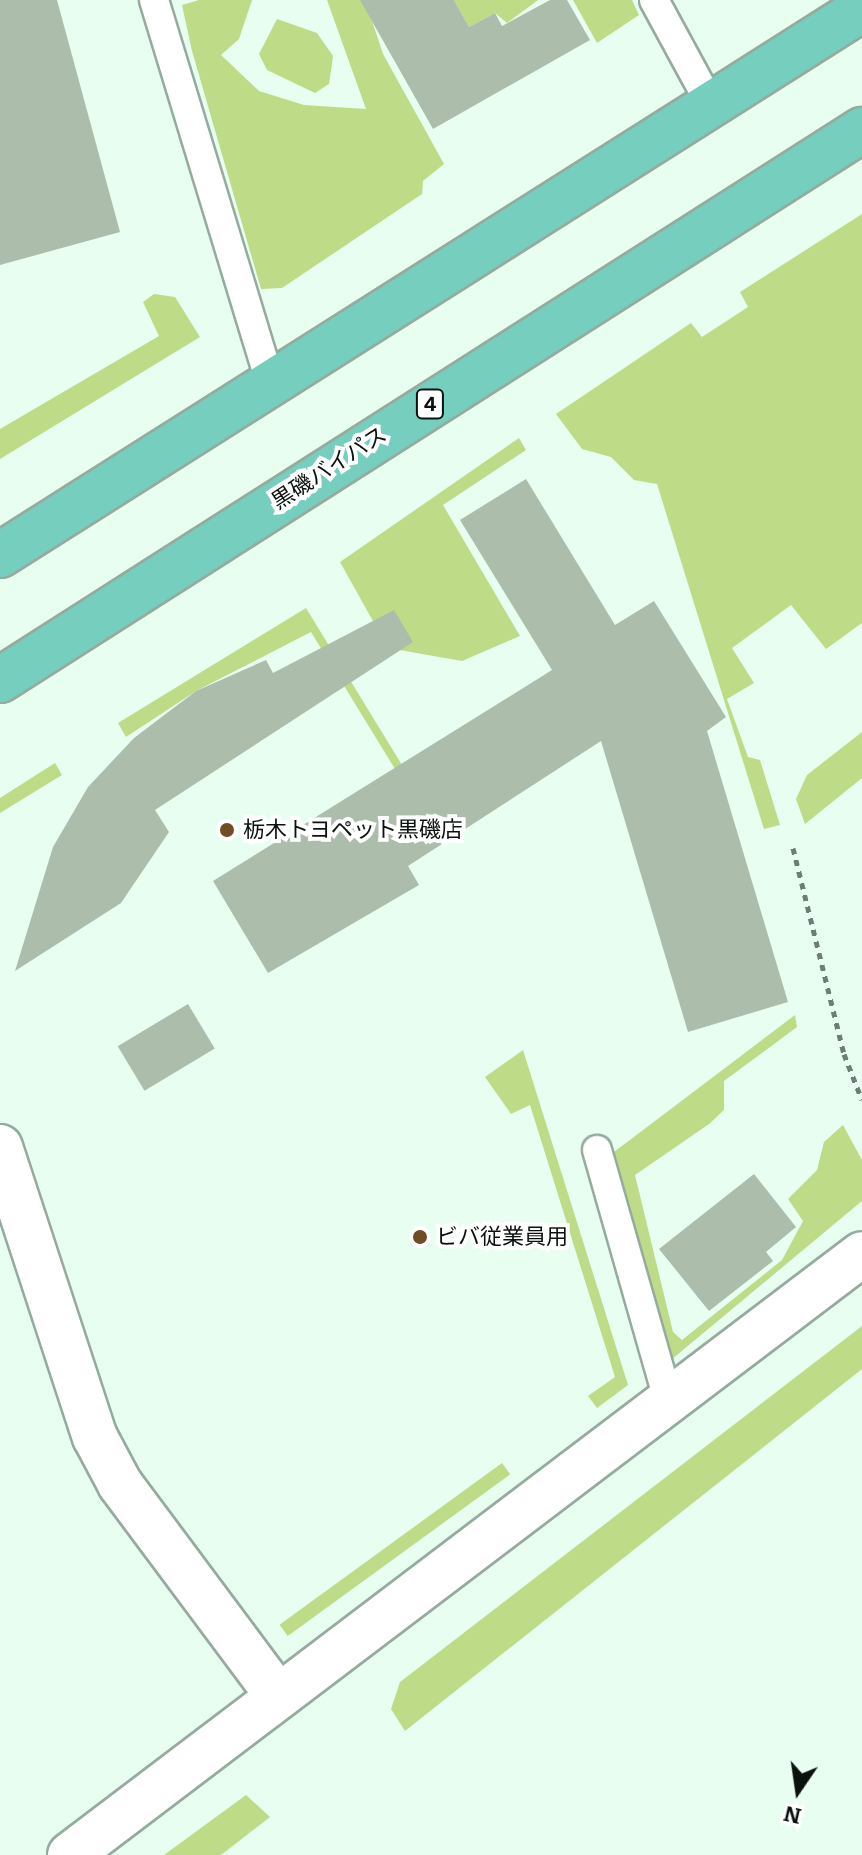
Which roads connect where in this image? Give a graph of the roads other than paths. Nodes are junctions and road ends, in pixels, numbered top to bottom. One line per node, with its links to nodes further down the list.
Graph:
1 (154, 0): 6 (lane)
2 (654, 0): 4 (lane)
3 (862, 9): 4 (highway)
4 (711, 105): 6 (highway)
5 (862, 130): 8 (highway, 黒磯バイパス / 4)
6 (271, 385): 7 (highway)
7 (0, 555)
8 (0, 680)
9 (0, 1147): 13 (street)
10 (597, 1150): 12 (lane)
11 (862, 1254): 12 (street)
12 (669, 1402): 13 (street)
13 (278, 1696): 14 (street)
14 (70, 1855)

